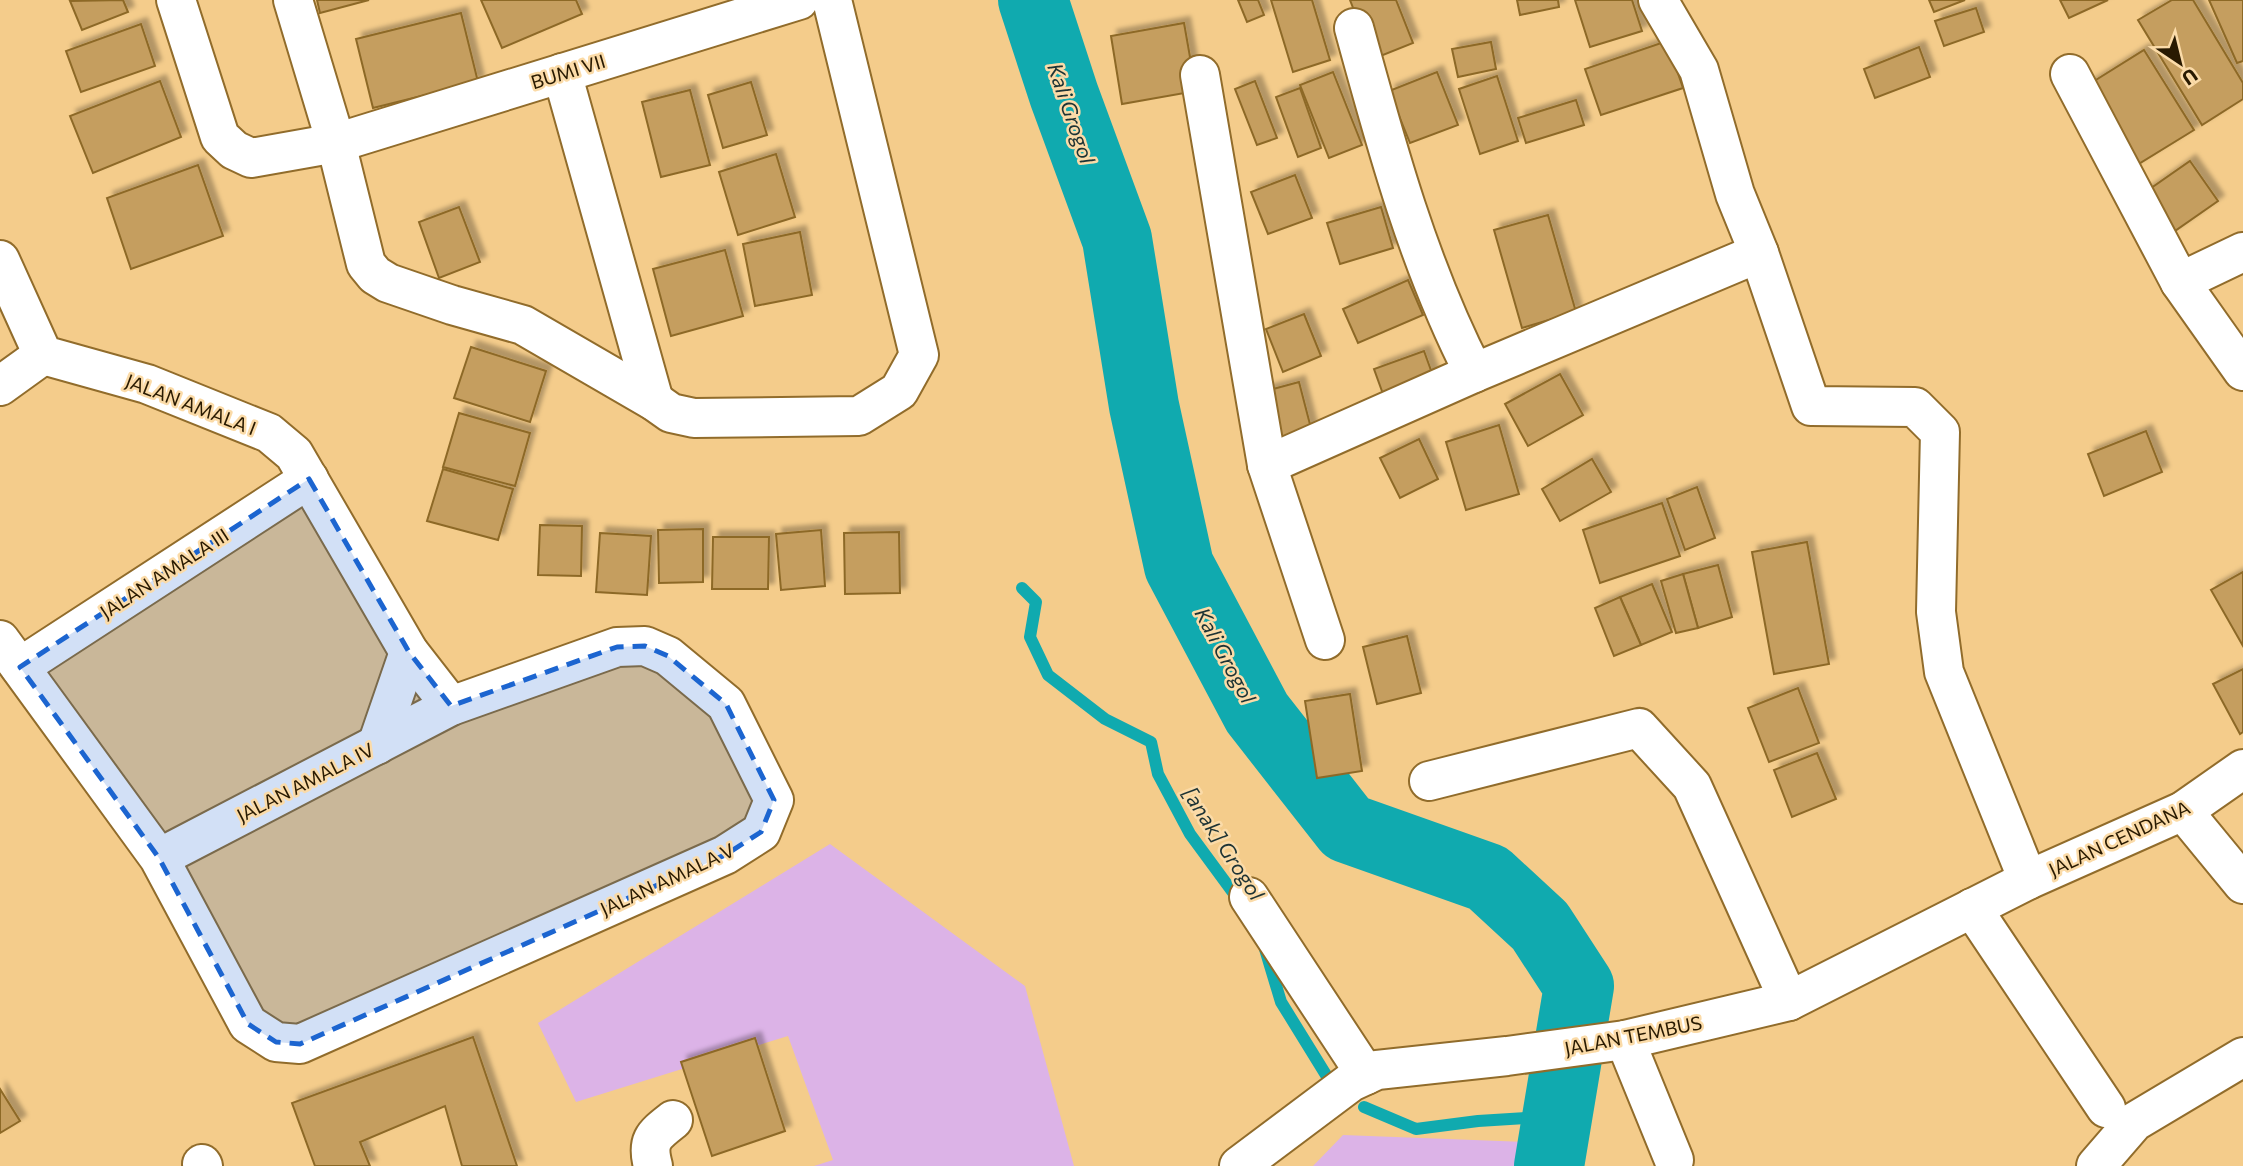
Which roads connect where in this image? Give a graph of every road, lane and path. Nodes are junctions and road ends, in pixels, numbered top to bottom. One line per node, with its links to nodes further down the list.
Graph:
1 (176, 0): 10 (street, BUMI VII)
2 (293, 0): 10 (street)
3 (799, 0): 7 (street, BUMI VII)
4 (832, 0): 19 (street)
5 (1671, 4): 12 (street)
6 (1354, 28): 17 (street)
7 (562, 73): 10 (street, BUMI VII); 19 (street)
8 (2070, 74): 14 (street)
9 (1200, 75): 20 (street)
10 (336, 143): 19 (street)
11 (2243, 252): 14 (street)
12 (1759, 253): 17 (street); 32 (street)
13 (0, 260): 15 (street)
14 (2180, 282): 16 (street)
15 (43, 355): 18 (street); 21 (street, JALAN AMALA I)
16 (2243, 371)
17 (1474, 373): 20 (street)
18 (0, 386)
19 (654, 401)
20 (1267, 465): 22 (street)
21 (309, 479): 23 (street, JALAN AMALA I); 24 (street, JALAN AMALA III)
22 (1325, 640)
23 (410, 652): 25 (street, JALAN AMALA I); 26 (street)
24 (10, 653): 31 (street)
25 (451, 706): 26 (street, JALAN AMALA IV); 31 (street, JALAN AMALA V)
26 (377, 745): 31 (street, JALAN AMALA IV)
27 (2243, 769): 30 (street, JALAN CENDANA)
28 (2004, 775): 32 (street)
29 (1429, 781): 36 (street)
30 (2183, 811): 32 (street, JALAN CENDANA); 33 (street)
31 (159, 858)
32 (2024, 869): 35 (street, JALAN TEMBUS)
33 (2243, 884)
34 (1249, 897): 39 (street)
35 (1972, 908): 36 (street, JALAN TEMBUS); 40 (street)
36 (1789, 1002): 37 (street, JALAN TEMBUS)
37 (1614, 1042): 39 (street, JALAN TEMBUS); 42 (street)
38 (2243, 1057): 45 (street)
39 (1366, 1075): 44 (street, JALAN TEMBUS)
40 (2106, 1108)
41 (673, 1120): 43 (street)
42 (1674, 1160)
43 (653, 1166)
44 (1238, 1166)
45 (2096, 1166)

